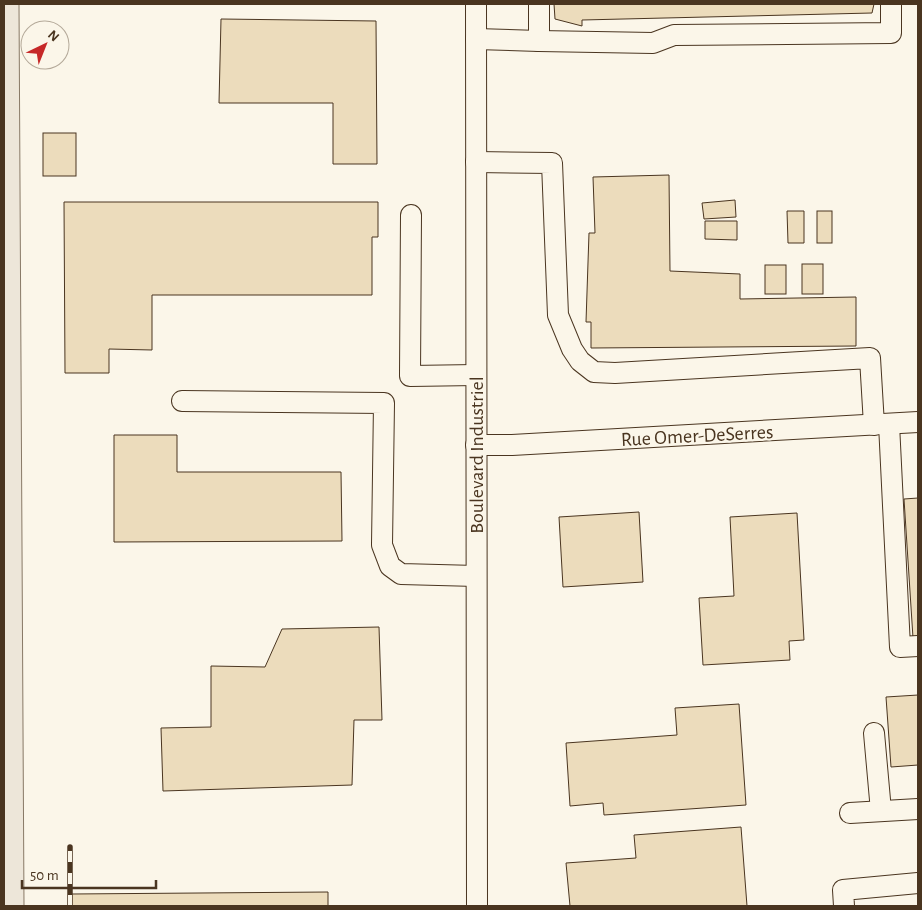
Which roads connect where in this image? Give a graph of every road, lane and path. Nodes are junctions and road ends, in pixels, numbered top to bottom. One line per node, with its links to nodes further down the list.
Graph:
1 (476, 4): 4 (street, Boulevard Industriel)
2 (539, 4): 5 (street)
3 (891, 4): 5 (street)
4 (476, 39): 5 (street); 6 (street, Boulevard Industriel)
5 (539, 40)
6 (476, 162): 8 (street, Boulevard Industriel); 11 (street)
7 (411, 214): 8 (street)
8 (476, 376): 12 (street, Boulevard Industriel)
9 (182, 401): 13 (street)
10 (918, 422): 11 (street, Rue Omer-DeSerres)
11 (881, 424): 12 (street, Rue Omer-DeSerres); 14 (street)
12 (476, 444): 13 (street, Boulevard Industriel)
13 (476, 576): 20 (street, Boulevard Industriel)
14 (918, 646)
15 (874, 732): 17 (street)
16 (918, 809): 17 (street)
17 (881, 811): 18 (street)
18 (850, 813)
19 (918, 883): 21 (street)
20 (477, 906)
21 (844, 906)

